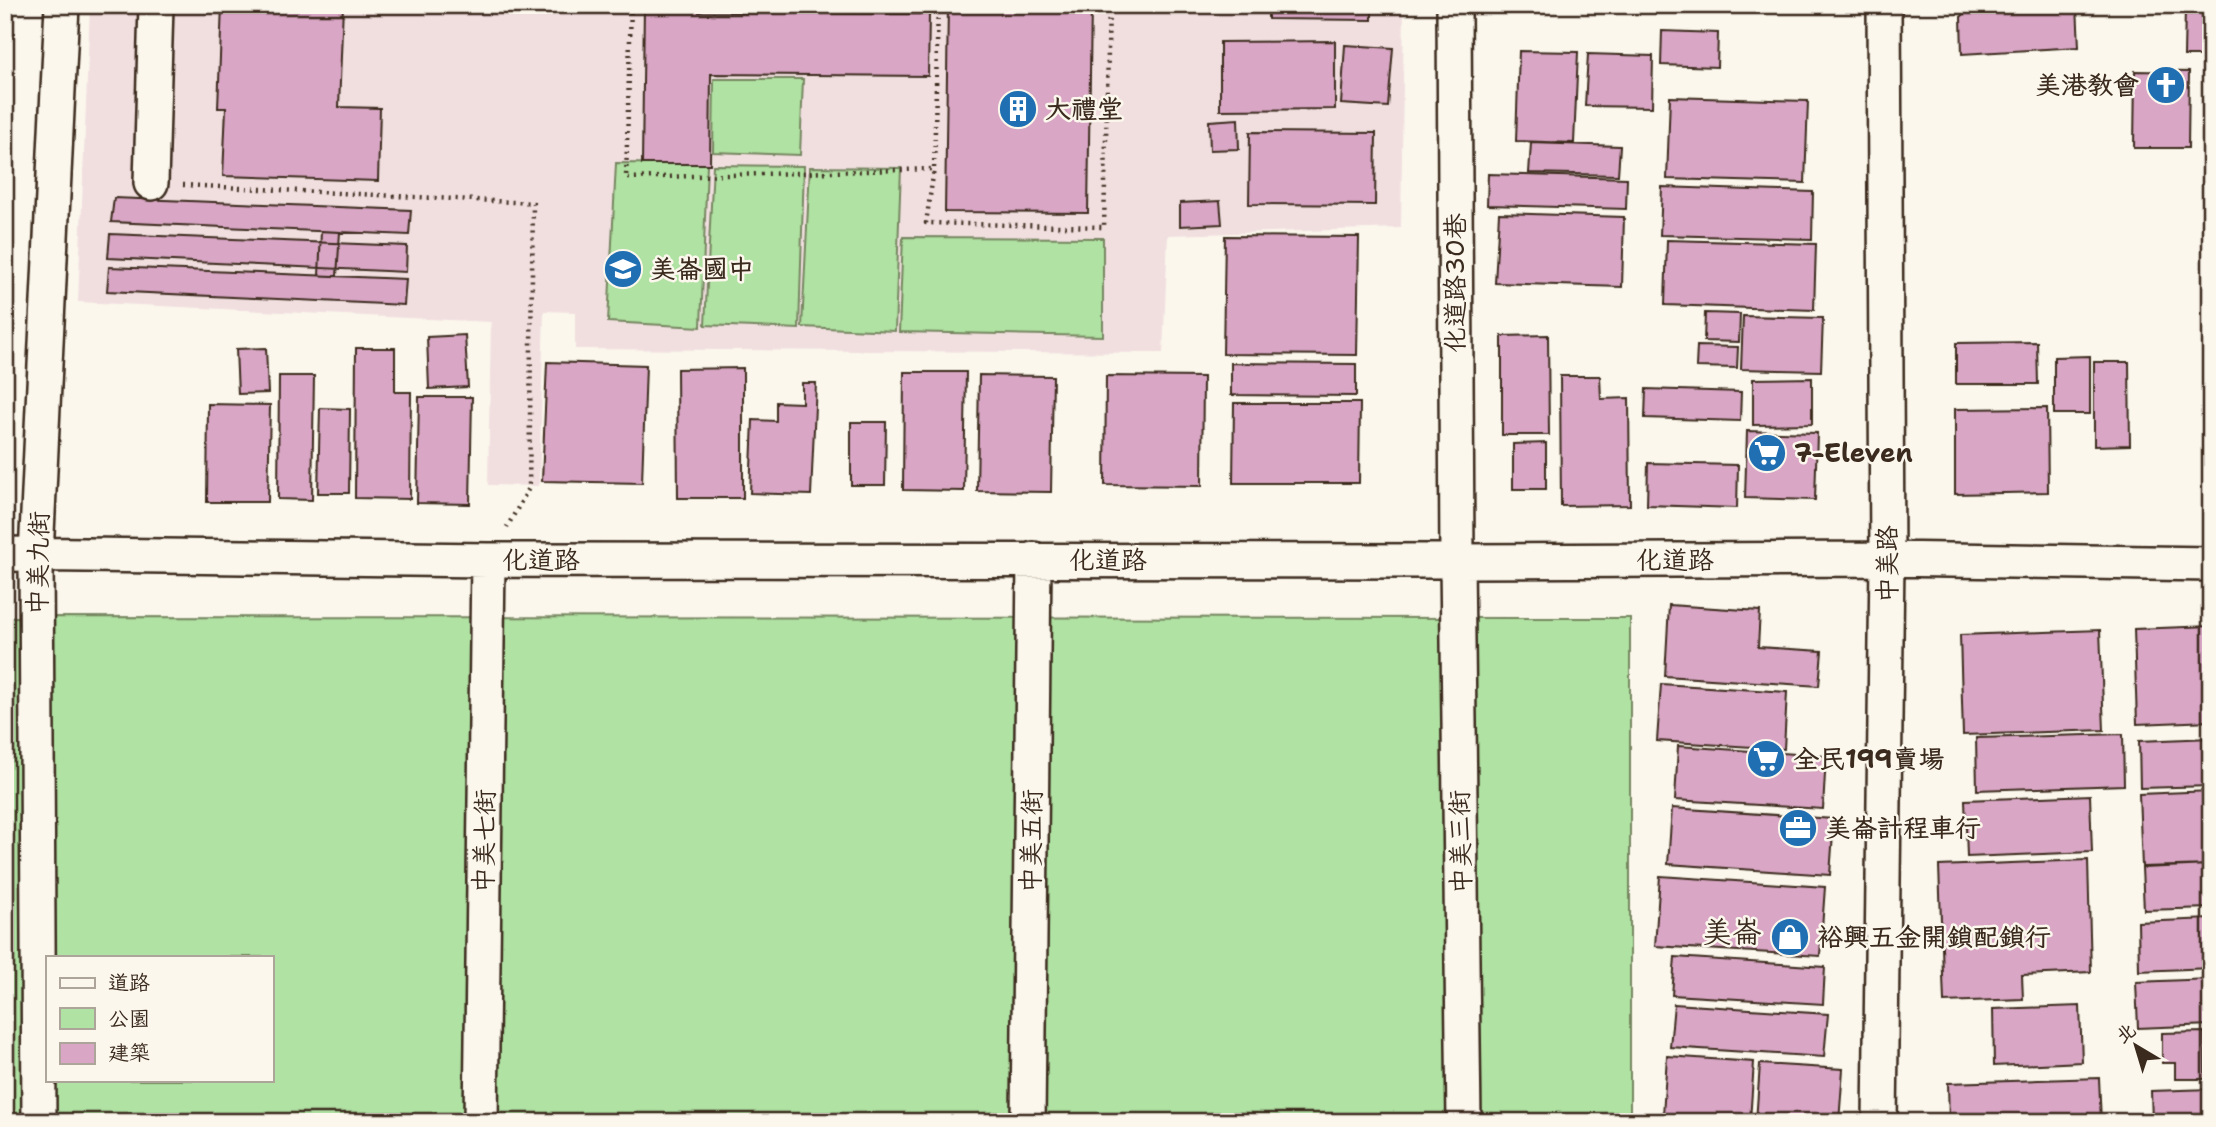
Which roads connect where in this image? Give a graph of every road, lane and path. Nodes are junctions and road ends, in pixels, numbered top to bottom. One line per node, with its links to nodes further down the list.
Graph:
1 (62, 5): 10 (street, 中美九街)
2 (156, 5): 9 (street)
3 (632, 5): 8 (path)
4 (938, 5): 8 (path)
5 (1109, 5): 8 (path)
6 (1454, 5): 14 (street, 化道路30巷)
7 (1884, 5): 12 (street, 中美路)
8 (933, 169)
9 (151, 183): 13 (path)
10 (21, 555): 13 (street, 化道路); 16 (street, 中美九街)
11 (1034, 559): 13 (street, 化道路); 14 (street, 化道路); 18 (street, 中美五街)
12 (1887, 559): 14 (street, 化道路); 15 (street, 化道路); 20 (street, 中美路)
13 (488, 560): 17 (street, 中美七街)
14 (1457, 561): 19 (street, 中美三街)
15 (2211, 564)
16 (39, 1122)
17 (481, 1122)
18 (1028, 1122)
19 (1464, 1122)
20 (1880, 1122)

